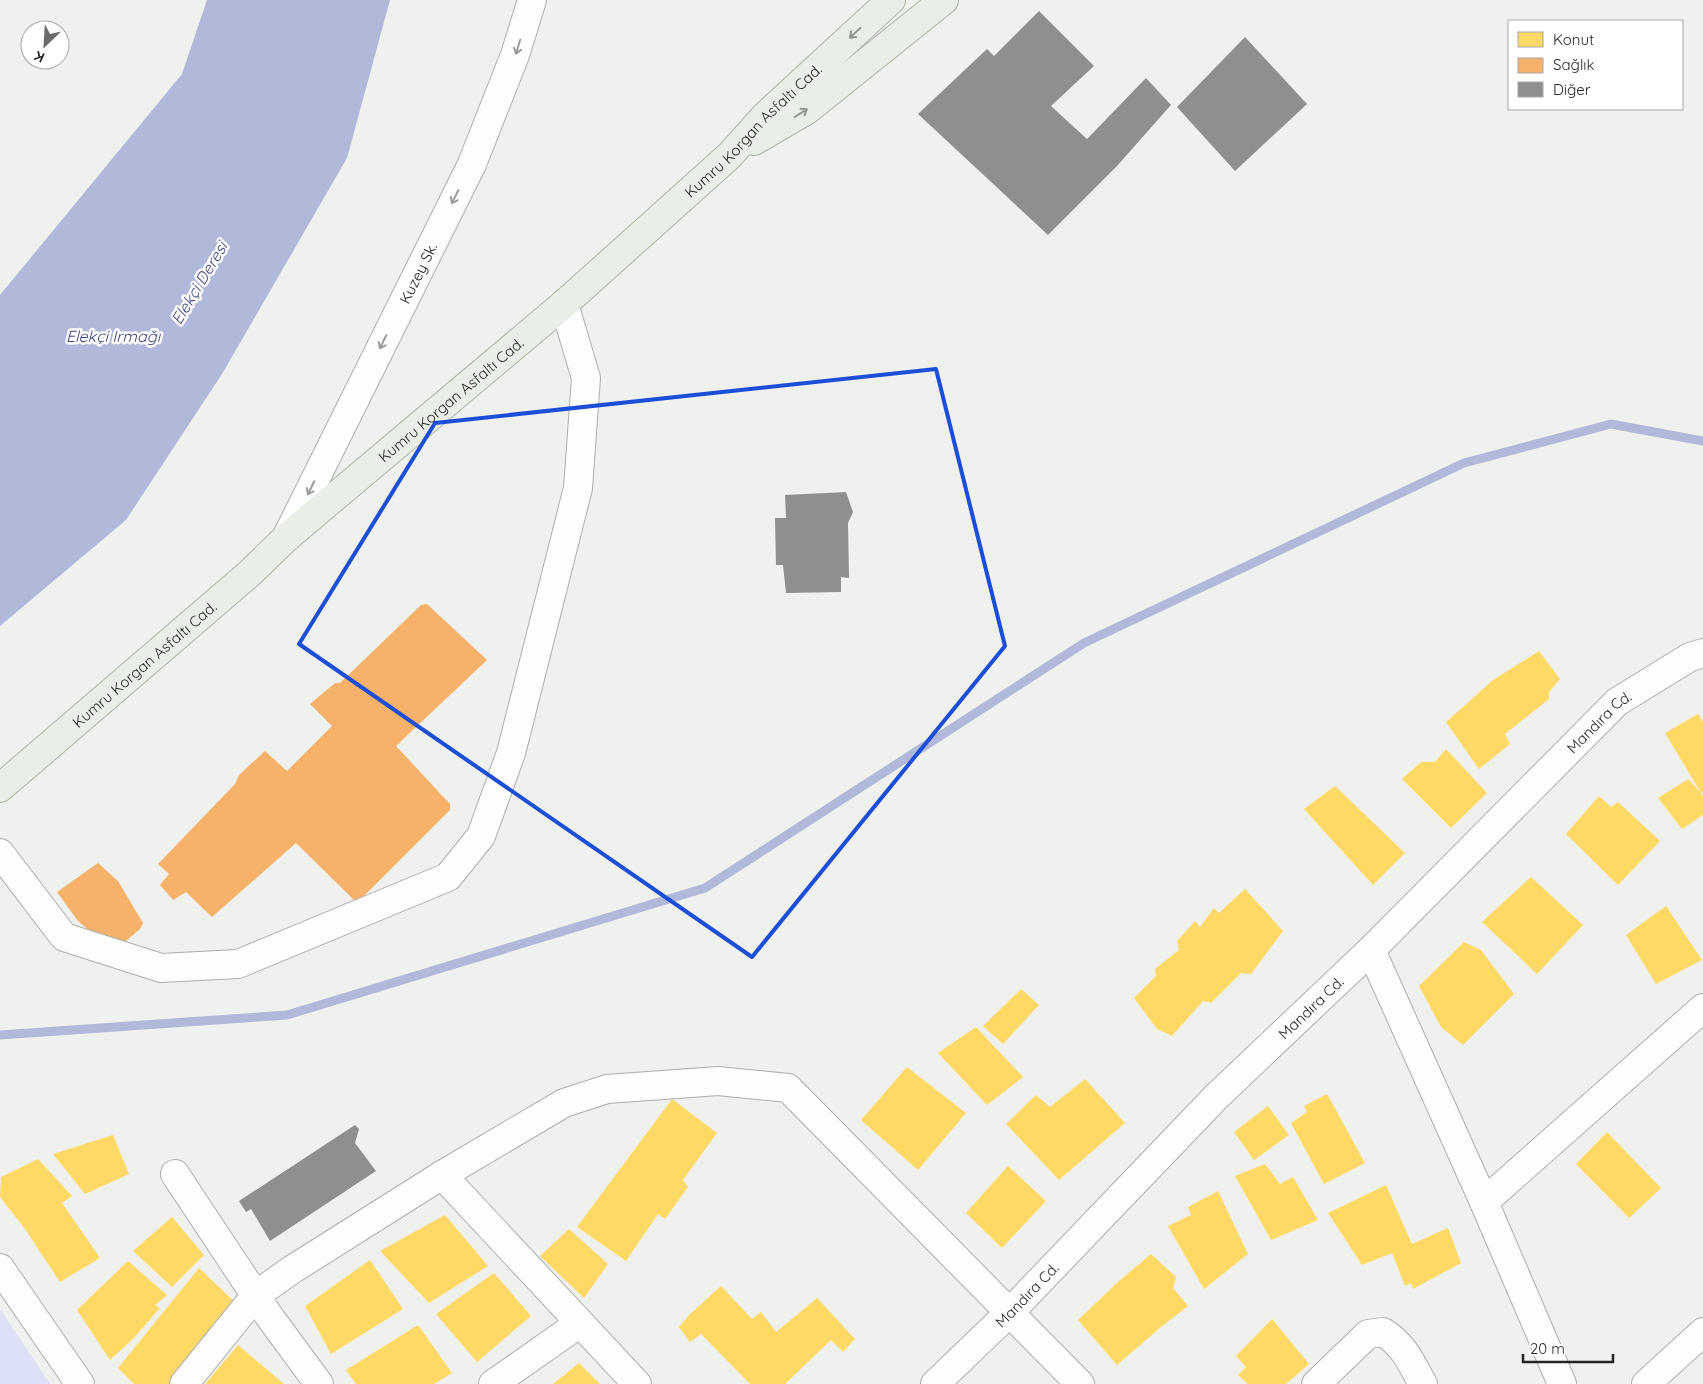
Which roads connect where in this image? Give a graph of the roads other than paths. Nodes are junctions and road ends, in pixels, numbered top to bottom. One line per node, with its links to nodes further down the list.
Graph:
1 (532, 0): 6 (street, Kuzey Sk., one-way to 6)
2 (891, 0): 4 (main road, Kumru Korgan Asfaltı Cad., one-way to 4)
3 (944, 0): 4 (main road, one-way to 3)
4 (729, 156): 5 (main road, Kumru Korgan Asfaltı Cad.)
5 (564, 304): 6 (main road, Kumru Korgan Asfaltı Cad.); 9 (street)
6 (286, 538): 8 (main road, Kumru Korgan Asfaltı Cad.)
7 (1703, 653): 10 (street, Mandıra Cd.)
8 (0, 788)
9 (0, 853)
10 (1371, 950): 14 (street); 17 (street, Mandıra Cd.)
11 (1703, 1008): 14 (street)
12 (175, 1174): 16 (street)
13 (442, 1176): 16 (street); 17 (street); 18 (street)
14 (1484, 1202): 29 (street)
15 (0, 1268): 20 (street)
16 (256, 1295): 21 (street); 22 (street)
17 (1010, 1312): 25 (street, Mandıra Cd.); 26 (street)
18 (580, 1323): 23 (street); 24 (street)
19 (1703, 1332): 30 (street)
20 (80, 1384)
21 (184, 1384)
22 (319, 1384)
23 (493, 1384)
24 (637, 1384)
25 (935, 1384)
26 (1080, 1384)
27 (1316, 1384): 28 (street)
28 (1423, 1384)
29 (1562, 1384)
30 (1646, 1384)

